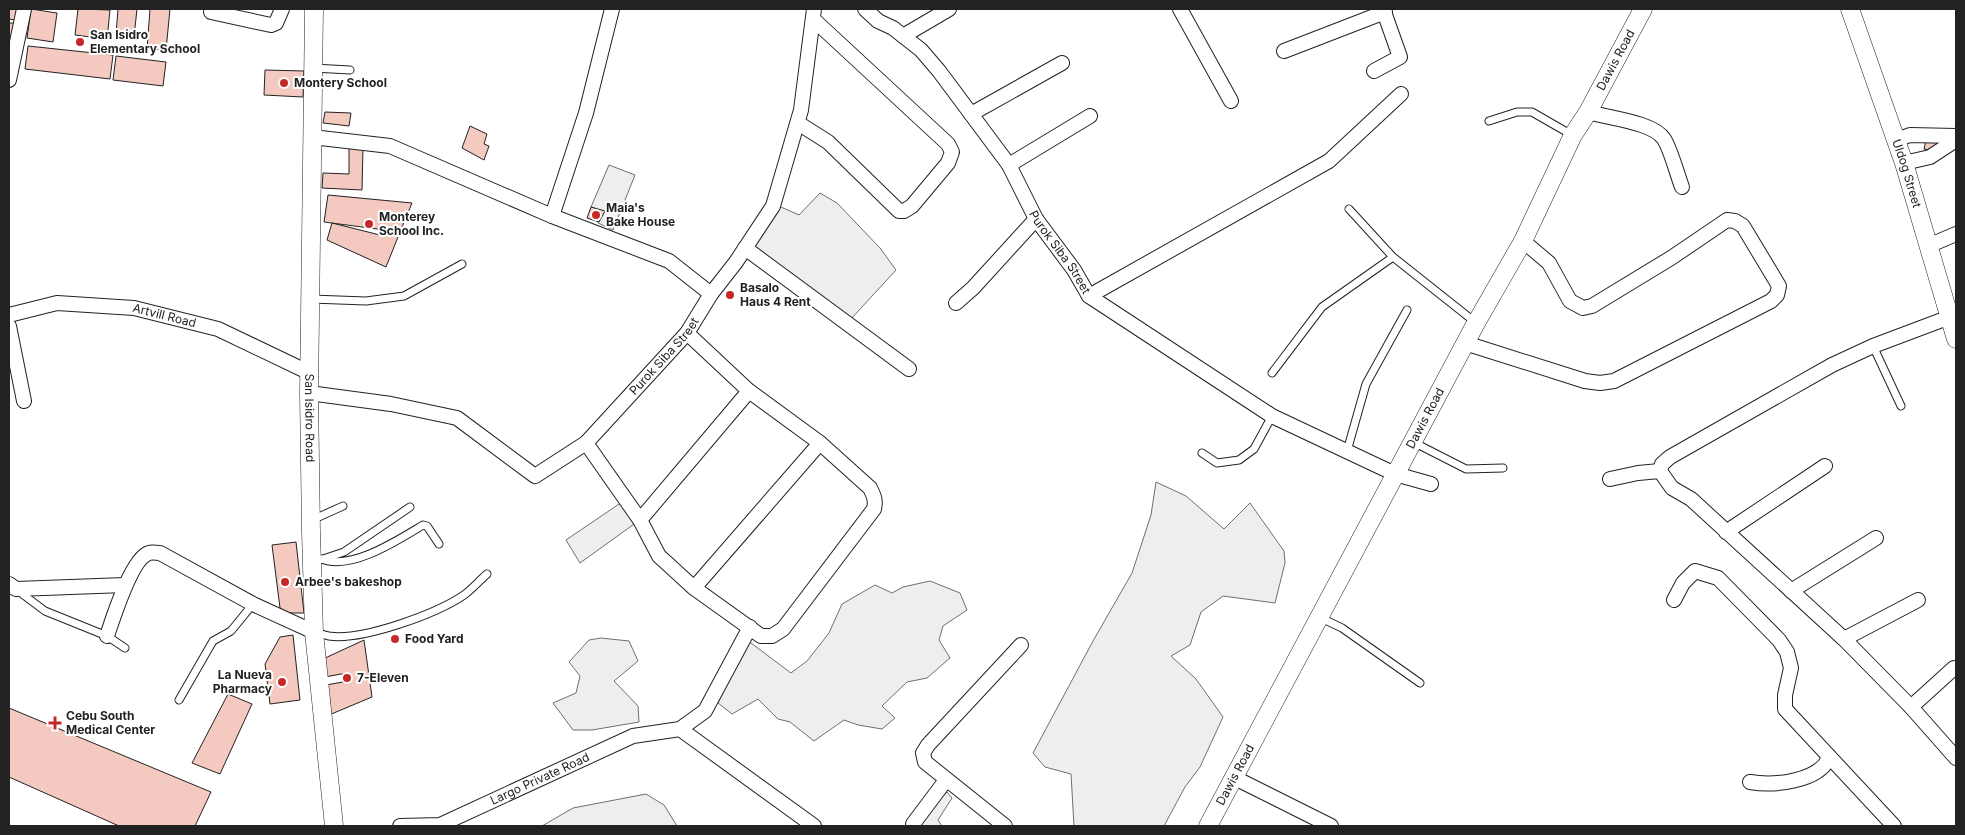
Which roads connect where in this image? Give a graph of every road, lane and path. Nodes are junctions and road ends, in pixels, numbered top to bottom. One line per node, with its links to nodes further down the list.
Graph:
1 (24, 9): 19 (street)
2 (282, 9): 11 (street)
3 (314, 9): 16 (street, San Isidro Road)
4 (612, 9): 35 (street)
5 (866, 9): 13 (street, Purok Siba Street)
6 (949, 9): 13 (street)
7 (1180, 9): 21 (street)
8 (1643, 9): 22 (street, Dawis Road)
9 (1850, 9): 30 (street, Uldog Street)
10 (1384, 10): 14 (street); 18 (street)
11 (210, 12)
12 (813, 14): 26 (street, Purok Siba Street); 26 (street)
13 (903, 36): 23 (street, Purok Siba Street)
14 (1284, 51)
15 (1062, 62): 23 (street)
16 (313, 68): 17 (lane); 28 (street, San Isidro Road)
17 (350, 70)
18 (1374, 70)
19 (9, 80)
20 (1401, 94): 44 (street)
21 (1231, 101)
22 (1588, 112): 27 (street, Dawis Road); 33 (street)
23 (971, 114): 32 (street, Purok Siba Street)
24 (1090, 116): 32 (street)
25 (1489, 121): 27 (lane)
26 (798, 123): 40 (street, Purok Siba Street)
27 (1573, 135): 38 (street, Dawis Road)
28 (312, 137): 35 (street); 45 (street, San Isidro Road)
29 (1956, 138): 30 (street); 31 (street)
30 (1896, 140): 31 (street, Uldog Street)
31 (1904, 163): 39 (street, Uldog Street)
32 (1009, 165): 36 (street, Purok Siba Street)
33 (1682, 187)
34 (1349, 209): 41 (lane)
35 (552, 216): 43 (street)
36 (1036, 219): 44 (street, Purok Siba Street); 46 (street)
37 (1956, 234): 39 (street)
38 (1523, 241): 50 (street, Dawis Road); 54 (street)
39 (1928, 246): 49 (street, Uldog Street)
40 (745, 248): 43 (street, Purok Siba Street); 56 (street)
41 (1393, 257): 50 (lane); 58 (lane)
42 (462, 264): 45 (lane)
43 (711, 294): 52 (street, Purok Siba Street)
44 (1089, 296): 63 (street, Purok Siba Street)
45 (310, 299): 57 (street, San Isidro Road)
46 (956, 303)
47 (1407, 310): 67 (lane)
48 (9, 315): 57 (street, Artvill Road)
49 (1950, 317): 53 (street, Uldog Street); 55 (street)
50 (1476, 323): 54 (street, Dawis Road)
51 (9, 326): 61 (street)
52 (687, 333): 59 (street); 65 (street, Purok Siba Street)
53 (1956, 339)
54 (1466, 343): 64 (street, Dawis Road)
55 (1873, 346): 62 (lane); 71 (street)
56 (909, 369)
57 (310, 373): 60 (street, San Isidro Road)
58 (1272, 374)
59 (749, 391): 66 (street); 78 (street)
60 (309, 393): 65 (street, Purok Siba Street); 77 (street, San Isidro Road)
61 (24, 401)
62 (1901, 406)
63 (1272, 416): 67 (street, Purok Siba Street); 68 (lane)
64 (1413, 442): 70 (lane); 72 (street, Dawis Road)
65 (586, 443): 78 (street)
66 (820, 443): 86 (street); 92 (street)
67 (1347, 451): 72 (street, Purok Siba Street)
68 (1202, 453)
69 (1825, 466): 79 (street)
70 (1503, 468)
71 (1660, 471): 73 (street); 79 (street)
72 (1395, 474): 74 (street, Purok Siba Street); 91 (street, Dawis Road)
73 (1610, 479)
74 (1431, 484)
75 (343, 506): 77 (lane)
76 (410, 507): 82 (lane)
77 (311, 520): 82 (street, San Isidro Road)
78 (640, 520): 86 (street)
79 (1726, 532): 87 (street)
80 (1876, 538): 87 (street)
81 (439, 544): 82 (lane)
82 (318, 560): 93 (street, San Isidro Road)
83 (486, 574): 93 (lane)
84 (125, 585): 85 (street); 90 (street); 94 (street)
85 (13, 587): 94 (lane)
86 (694, 588): 92 (street)
87 (1791, 591): 95 (street)
88 (1674, 600): 105 (street)
89 (1918, 600): 95 (street)
90 (253, 604): 93 (street); 102 (lane)
91 (1320, 618): 101 (lane); 107 (street, Dawis Road)
92 (750, 627): 104 (street, Largo Private Road)
93 (314, 632): 100 (street, San Isidro Road)
94 (107, 636): 97 (lane)
95 (1844, 639): 103 (street)
96 (1020, 645): 108 (street)
97 (125, 648)
98 (1954, 668): 103 (street)
99 (342, 678): 100 (lane)
100 (319, 682): 111 (street, San Isidro Road)
101 (1420, 683)
102 (178, 700)
103 (1911, 707): 106 (street)
104 (680, 729): 112 (street, Largo Private Road); 113 (street)
105 (1829, 758): 109 (street); 117 (street)
106 (1956, 758)
107 (1235, 778): 115 (street, Dawis Road); 116 (street)
108 (946, 780): 110 (street); 114 (street)
109 (1750, 782)
110 (913, 824)
111 (334, 826)
112 (400, 826)
113 (814, 826)
114 (1005, 826)
115 (1208, 826)
116 (1331, 826)
117 (1894, 826)

